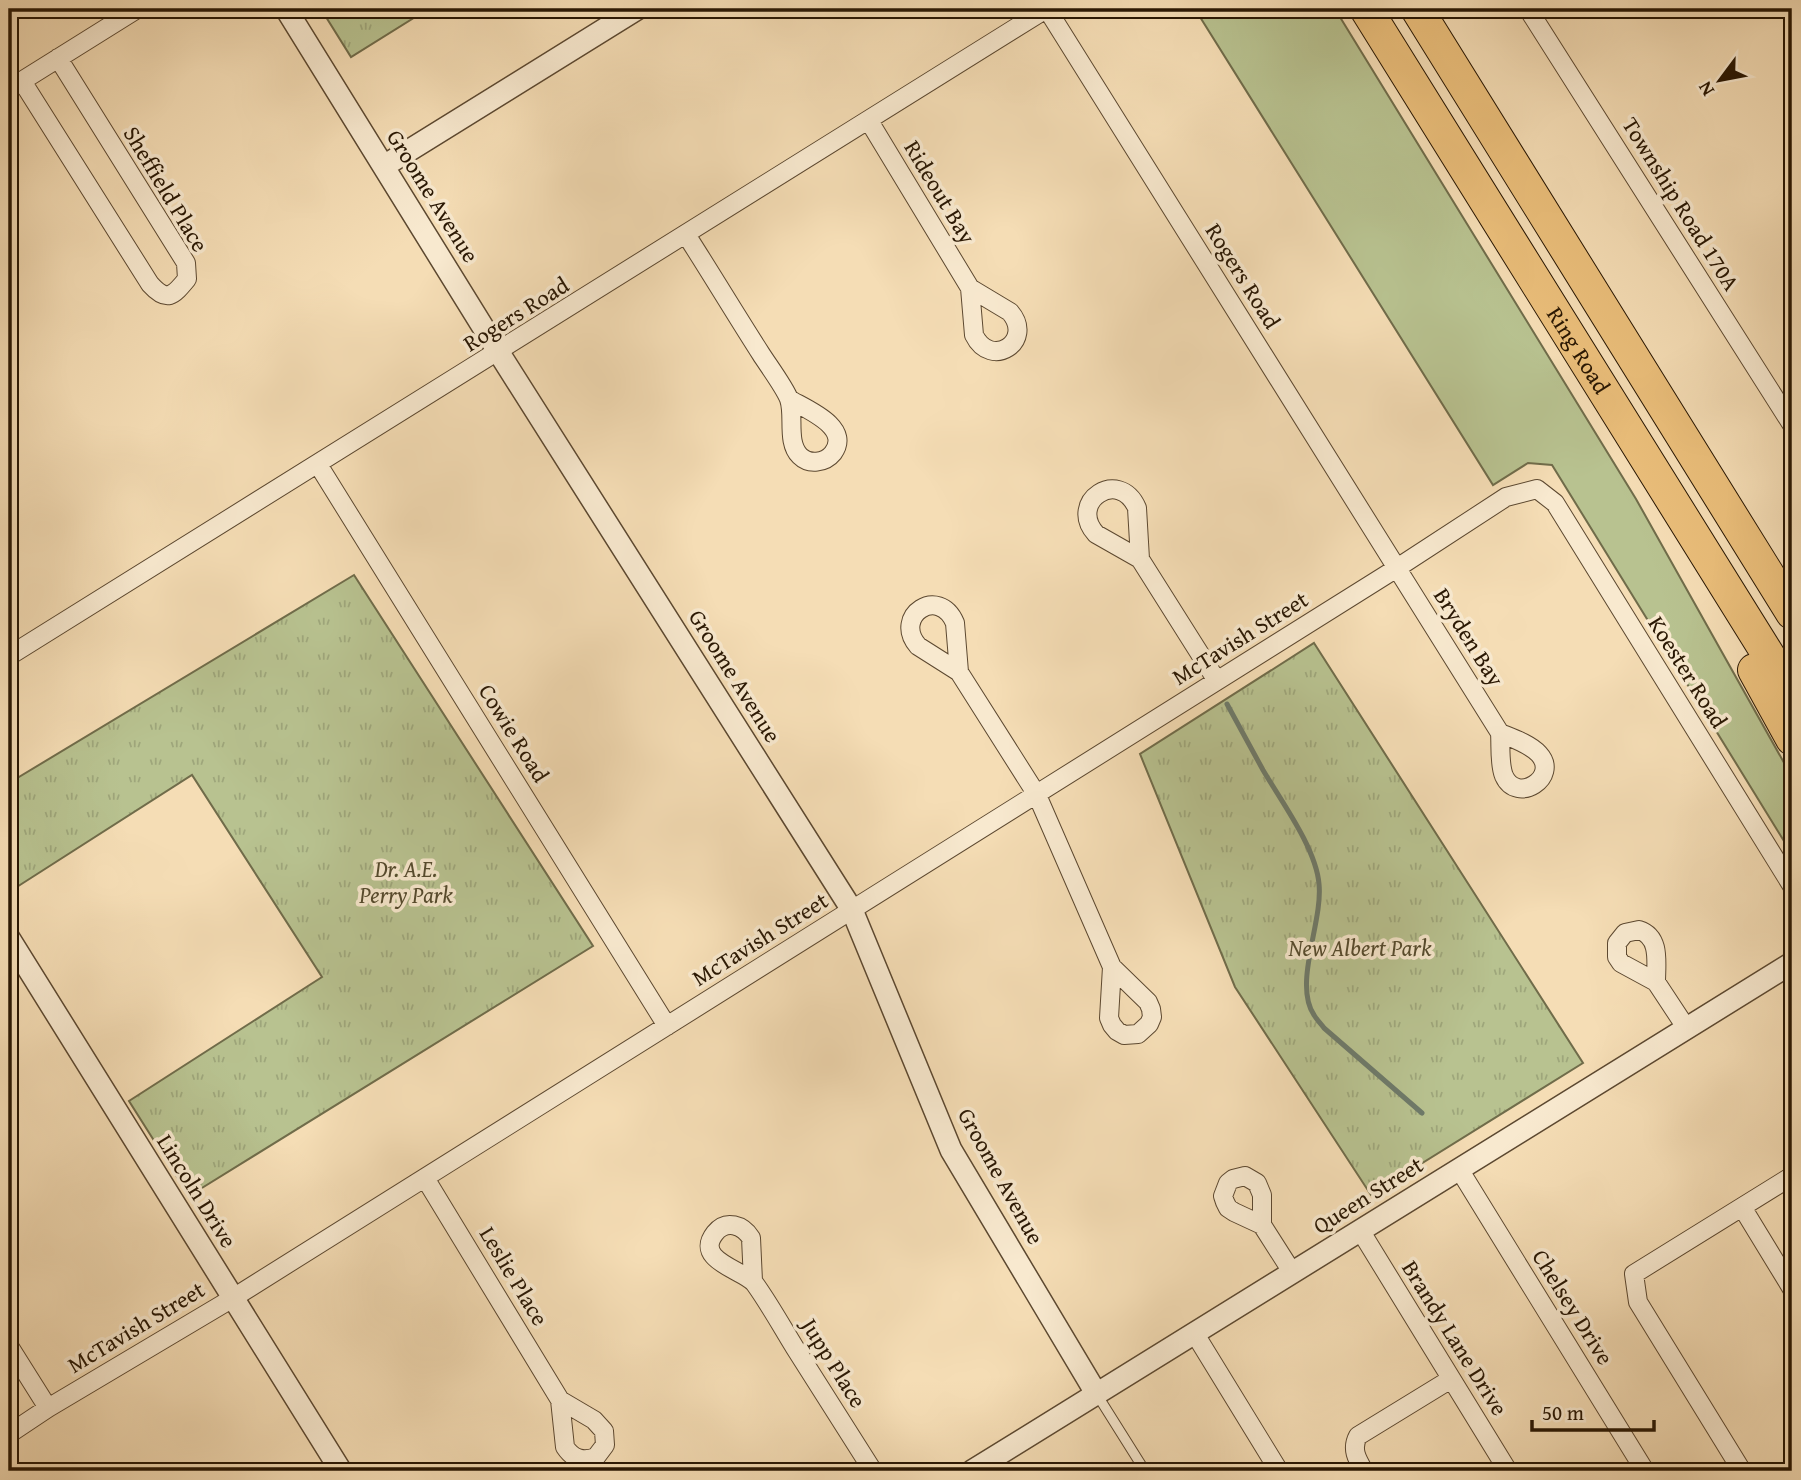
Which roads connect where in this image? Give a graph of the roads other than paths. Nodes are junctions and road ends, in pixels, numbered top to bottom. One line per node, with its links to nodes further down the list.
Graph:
1 (137, 9): 8 (street)
2 (286, 9): 11 (street, Groome Avenue)
3 (637, 9): 11 (street)
4 (1046, 9): 10 (street, Rogers Road); 22 (street, Rogers Road)
5 (1366, 9): 12 (highway, Ring Road)
6 (1417, 9): 15 (highway, Ring Road)
7 (1528, 9): 18 (street, Township Road 170A)
8 (58, 58): 9 (street); 9 (street, Sheffield Place)
9 (15, 85)
10 (869, 121): 13 (street, Rogers Road); 14 (street, Rideout Bay)
11 (384, 166): 16 (street, Groome Avenue)
12 (1493, 212): 28 (highway, Ring Road); 30 (highway)
13 (687, 236): 16 (street, Rogers Road); 17 (street)
14 (970, 288)
15 (1590, 288): 23 (highway); 24 (highway, Ring Road)
16 (499, 353): 19 (street, Rogers Road); 33 (street, Groome Avenue)
17 (789, 399)
18 (1792, 425)
19 (319, 466): 25 (street, Rogers Road); 38 (street, Cowie Road)
20 (1537, 489): 22 (street, McTavish Street); 32 (street, Koester Road)
21 (1140, 559): 27 (street)
22 (1397, 568): 27 (street, McTavish Street); 29 (street, Bryden Bay)
23 (1792, 580)
24 (1792, 612)
25 (9, 656)
26 (959, 672): 31 (street)
27 (1217, 681): 31 (street, McTavish Street)
28 (1792, 693)
29 (1500, 733)
30 (1792, 739)
31 (1037, 794): 33 (street, McTavish Street); 36 (street)
32 (1792, 886)
33 (852, 910): 38 (street, McTavish Street); 53 (street, Groome Avenue)
34 (9, 938): 49 (street, Lincoln Drive)
35 (1792, 963): 39 (street, Queen Street)
36 (1112, 967)
37 (1657, 982): 39 (street)
38 (667, 1026): 42 (street, McTavish Street)
39 (1687, 1029): 40 (street, Queen Street)
40 (1459, 1169): 45 (street, Queen Street); 64 (street, Chelsey Drive)
41 (1792, 1176): 43 (street)
42 (425, 1178): 49 (street, McTavish Street); 54 (street, Leslie Place)
43 (1742, 1207): 48 (street); 65 (street)
44 (1262, 1225): 46 (street)
45 (1360, 1230): 46 (street, Queen Street); 52 (street, Brandy Lane Drive)
46 (1292, 1272): 50 (street, Queen Street)
47 (753, 1281): 58 (street, Jupp Place)
48 (1792, 1289)
49 (233, 1298): 55 (street, McTavish Street); 57 (street, Lincoln Drive)
50 (1195, 1334): 53 (street, Queen Street); 61 (street)
51 (9, 1346): 55 (street)
52 (1451, 1379): 62 (street); 63 (street, Brandy Lane Drive)
53 (1096, 1394): 59 (street, Queen Street); 60 (lane)
54 (561, 1400)
55 (48, 1408): 56 (street, McTavish Street)
56 (11, 1428)
57 (341, 1471)
58 (873, 1471)
59 (971, 1471)
60 (1145, 1471)
61 (1279, 1471)
62 (1364, 1471)
63 (1508, 1471)
64 (1646, 1471)
65 (1742, 1471)

